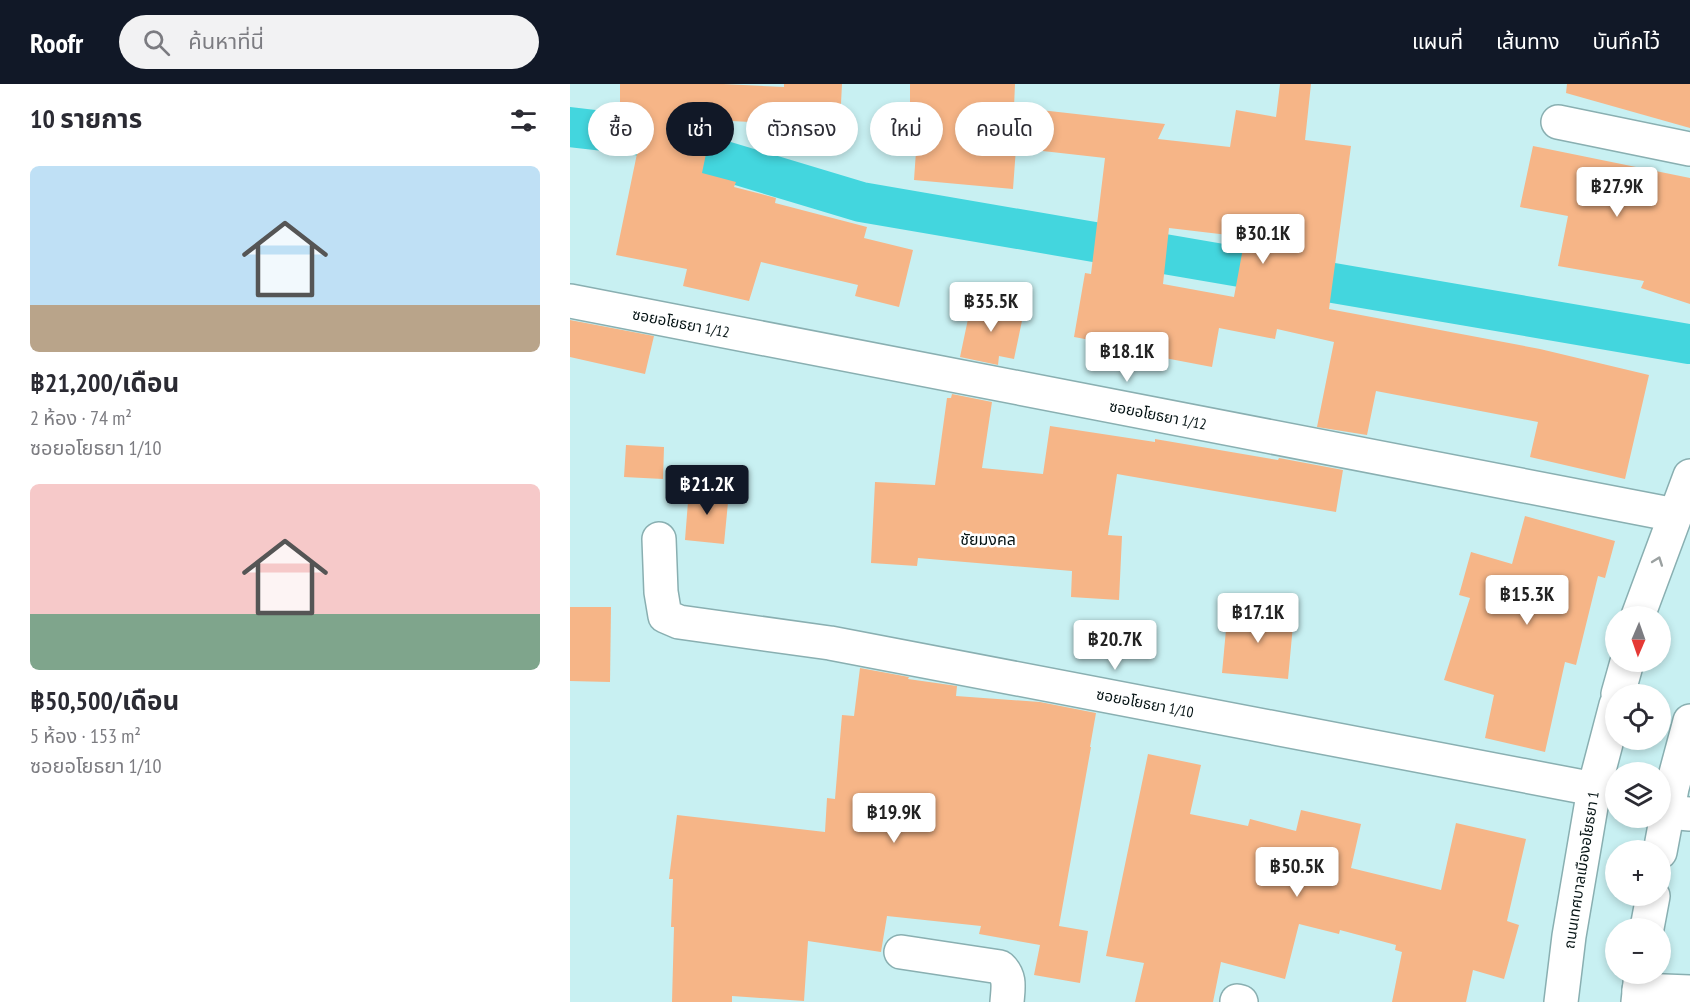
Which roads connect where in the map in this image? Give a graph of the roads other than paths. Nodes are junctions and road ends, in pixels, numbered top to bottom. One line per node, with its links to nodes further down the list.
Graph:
1 (1558, 122): 2 (street)
2 (1690, 149)
3 (570, 301): 5 (street, ซอยอโยธยา 1/12)
4 (1690, 476): 5 (street)
5 (1675, 515): 7 (street, one-way to 5)
6 (659, 539): 10 (street, ซอยอโยธยา 1/10)
7 (1642, 606)
8 (1690, 721): 11 (street)
9 (1605, 747): 10 (street, ถนนเทศบาลเมืองอโยธยา 1)
10 (1594, 789): 17 (street, ถนนเทศบาลเมืองอโยธยา 1)
11 (1679, 813): 12 (street)
12 (1666, 840)
13 (901, 952): 16 (street)
14 (1639, 988): 15 (street)
15 (1690, 992)
16 (1007, 1002)
17 (1561, 1002)

